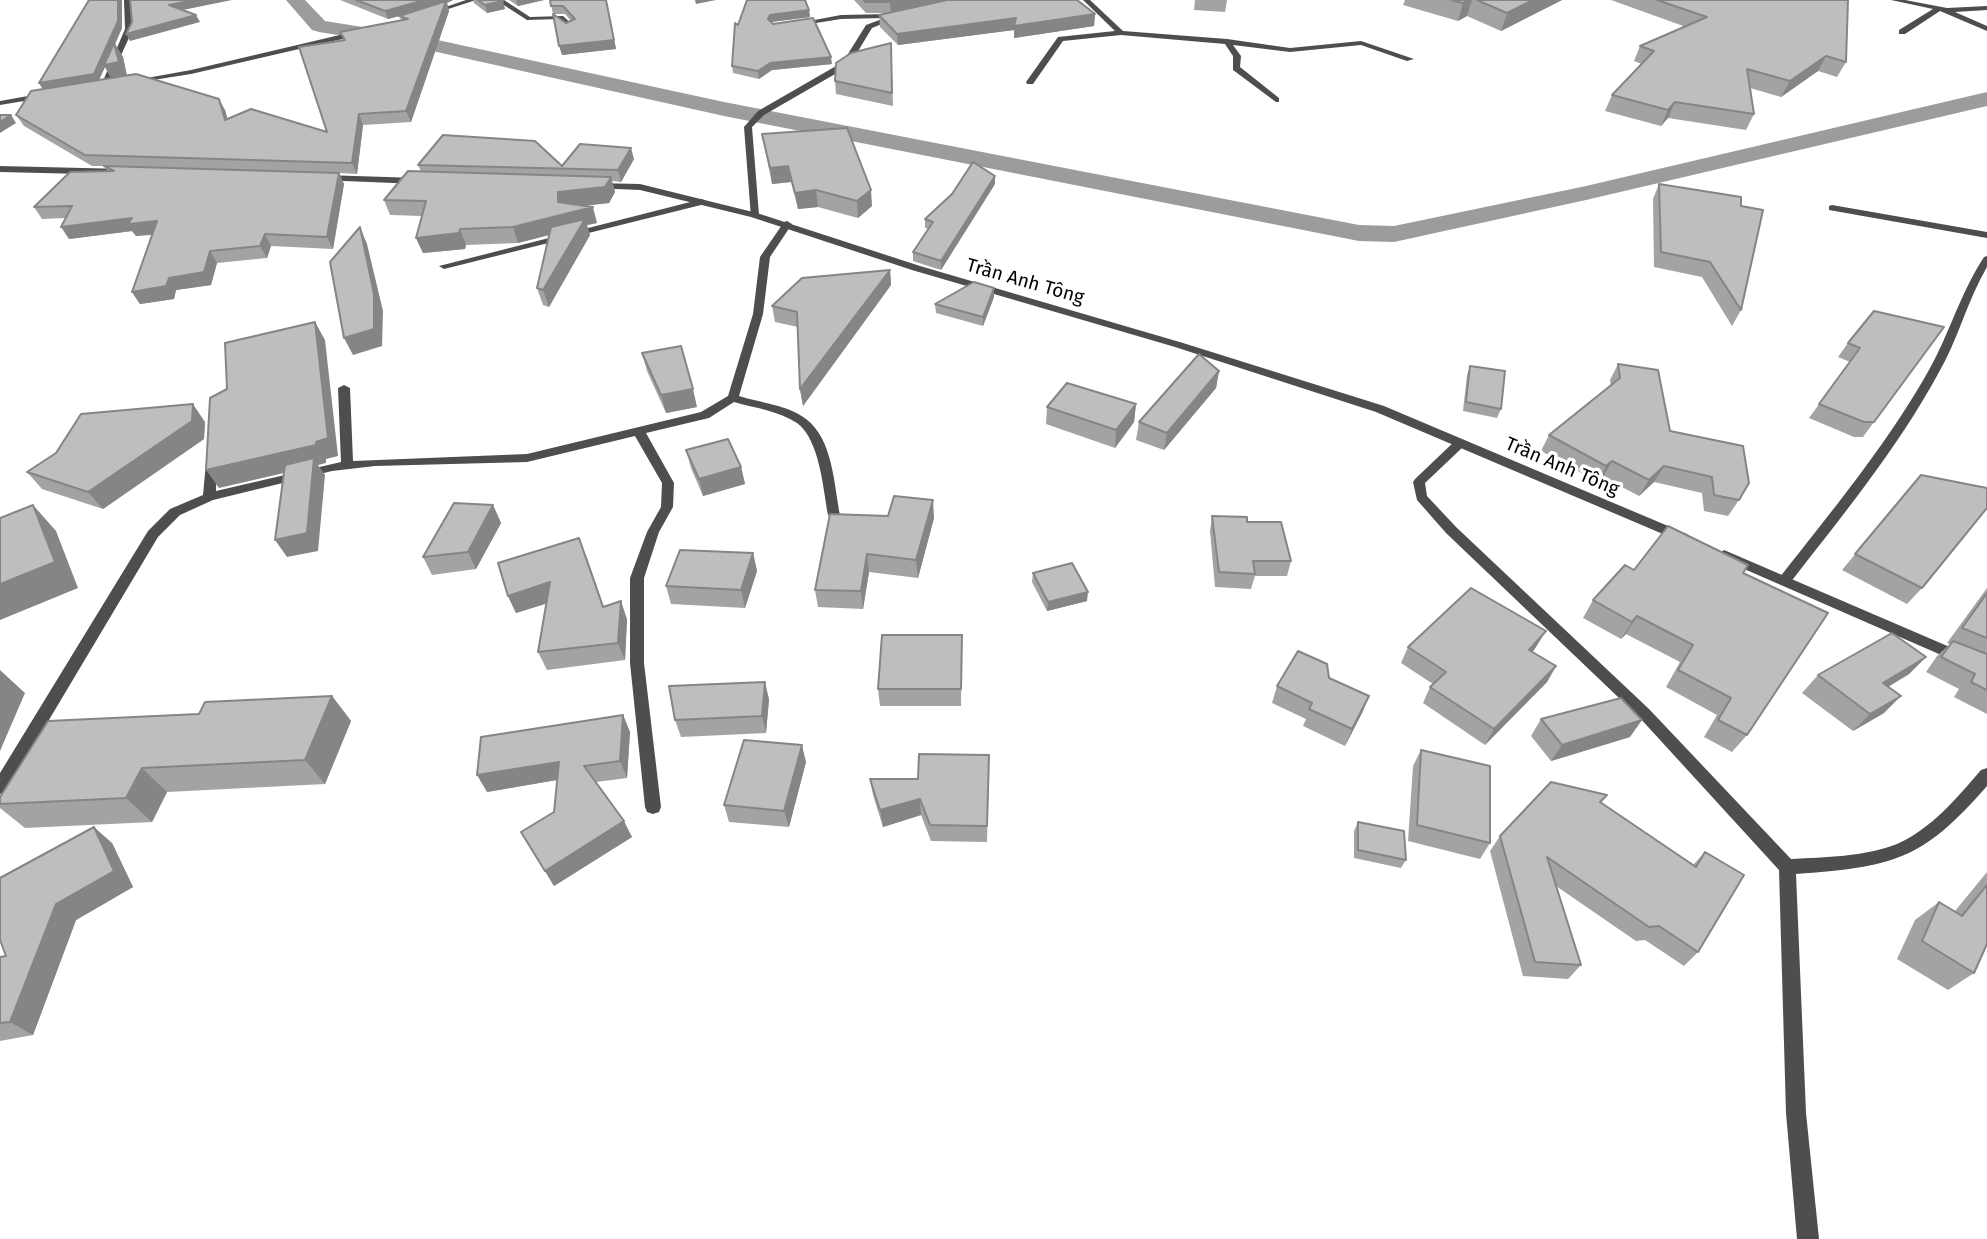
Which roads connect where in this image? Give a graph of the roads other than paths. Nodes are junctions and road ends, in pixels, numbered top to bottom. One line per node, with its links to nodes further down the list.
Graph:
1 (127, 0): 23 (street)
2 (473, 0): 9 (street)
3 (499, 0): 13 (street)
4 (1086, 0): 17 (street)
5 (1894, 0): 7 (street)
6 (1987, 8): 8 (street)
7 (1938, 9): 8 (street); 16 (street)
8 (1947, 10): 15 (street)
9 (424, 15)
10 (902, 15): 11 (street)
11 (893, 17): 12 (street); 35 (street)
12 (787, 25)
13 (571, 27)
14 (375, 29): 20 (street)
15 (1987, 29)
16 (1902, 32)
17 (1121, 33): 18 (street); 21 (street)
18 (1227, 41): 19 (street); 26 (street)
19 (1410, 59)
20 (128, 82)
21 (1030, 82)
22 (116, 84): 23 (street)
23 (103, 86): 24 (street)
24 (90, 88)
25 (51, 94): 27 (street)
26 (1276, 100)
27 (0, 103)
28 (0, 169): 29 (street)
29 (133, 172)
30 (313, 178): 31 (street)
31 (425, 181)
32 (589, 186): 33 (street, Trần Anh Tông)
33 (702, 202): 35 (street, Trần Anh Tông); 39 (street)
34 (1832, 208): 37 (street)
35 (754, 215): 36 (street, Trần Anh Tông)
36 (787, 224): 41 (street); 43 (street, Trần Anh Tông)
37 (1987, 235)
38 (1987, 260): 50 (street)
39 (443, 266)
40 (344, 388): 45 (street)
41 (733, 398): 42 (street); 47 (street)
42 (639, 432): 45 (street); 54 (street)
43 (1460, 443): 48 (street, Trần Anh Tông); 55 (street)
44 (211, 445): 46 (street)
45 (347, 465): 46 (street)
46 (209, 498): 53 (street)
47 (834, 515)
48 (1697, 543)
49 (1710, 549): 50 (street)
50 (1784, 580): 51 (street)
51 (1987, 669)
52 (1987, 775): 55 (street)
53 (0, 787)
54 (653, 807)
55 (1787, 867): 56 (street)
56 (1808, 1239)

